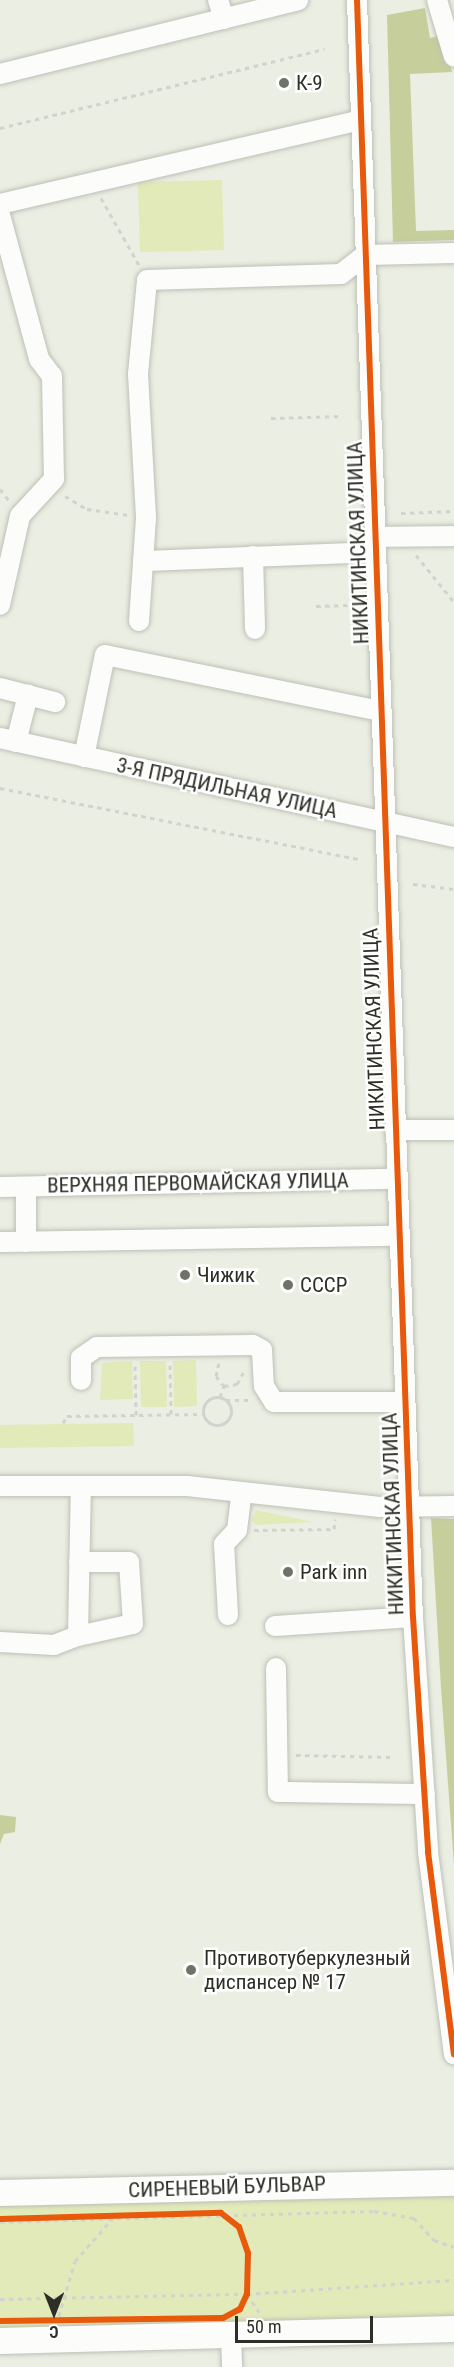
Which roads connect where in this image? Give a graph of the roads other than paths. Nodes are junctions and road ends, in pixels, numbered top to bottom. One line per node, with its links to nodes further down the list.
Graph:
1 (298, 0): 4 (street)
2 (357, 0): 7 (street, НИКИТИНСКАЯ УЛИЦА)
3 (442, 1): 5 (street)
4 (221, 9): 6 (street)
5 (454, 57)
6 (0, 74)
7 (360, 120): 8 (street); 11 (street, НИКИТИНСКАЯ УЛИЦА)
8 (0, 204)
9 (0, 215): 16 (street)
10 (454, 253): 11 (street)
11 (365, 255): 13 (street, НИКИТИНСКАЯ УЛИЦА); 15 (street)
12 (454, 536): 13 (street)
13 (374, 544): 14 (street); 22 (street, НИКИТИНСКАЯ УЛИЦА)
14 (253, 556): 15 (street); 18 (street)
15 (143, 561): 17 (street)
16 (0, 605)
17 (140, 621)
18 (255, 629)
19 (0, 688): 20 (street)
20 (28, 695): 21 (street); 23 (street)
21 (55, 702)
22 (381, 711): 24 (street); 25 (street, НИКИТИНСКАЯ УЛИЦА)
23 (8, 740): 24 (street, 3-Я ПРЯДИЛЬНАЯ УЛИЦА)
24 (84, 757): 25 (street, 3-Я ПРЯДИЛЬНАЯ УЛИЦА)
25 (383, 823): 26 (street, 3-Я ПРЯДИЛЬНАЯ УЛИЦА); 27 (street, НИКИТИНСКАЯ УЛИЦА)
26 (454, 837)
27 (395, 1130): 28 (street); 29 (street, НИКИТИНСКАЯ УЛИЦА)
28 (454, 1130)
29 (396, 1179): 31 (street, ВЕРХНЯЯ ПЕРВОМАЙСКАЯ УЛИЦА); 32 (street, НИКИТИНСКАЯ УЛИЦА)
30 (0, 1187): 31 (street, ВЕРХНЯЯ ПЕРВОМАЙСКАЯ УЛИЦА)
31 (26, 1187): 34 (street)
32 (399, 1236): 34 (street); 36 (street, НИКИТИНСКАЯ УЛИЦА)
33 (0, 1242): 34 (street)
34 (26, 1242)
35 (81, 1380): 36 (street)
36 (405, 1402): 40 (street, НИКИТИНСКАЯ УЛИЦА)
37 (0, 1486): 38 (street)
38 (81, 1486): 39 (street); 42 (street)
39 (242, 1492): 40 (street); 43 (street)
40 (409, 1506): 41 (street); 44 (street, НИКИТИНСКАЯ УЛИЦА)
41 (454, 1506)
42 (79, 1562): 46 (street); 46 (street)
43 (228, 1615)
44 (413, 1617): 45 (street); 49 (street, НИКИТИНСКАЯ УЛИЦА)
45 (275, 1626)
46 (78, 1636): 47 (street)
47 (0, 1642)
48 (276, 1668): 49 (street)
49 (425, 1794): 50 (street, НИКИТИНСКАЯ УЛИЦА)
50 (454, 2051)
51 (454, 2183): 52 (main road, СИРЕНЕВЫЙ БУЛЬВАР)
52 (0, 2193)
53 (454, 2330): 54 (main road)
54 (231, 2335): 55 (main road); 56 (street)
55 (0, 2340)
56 (232, 2367)

